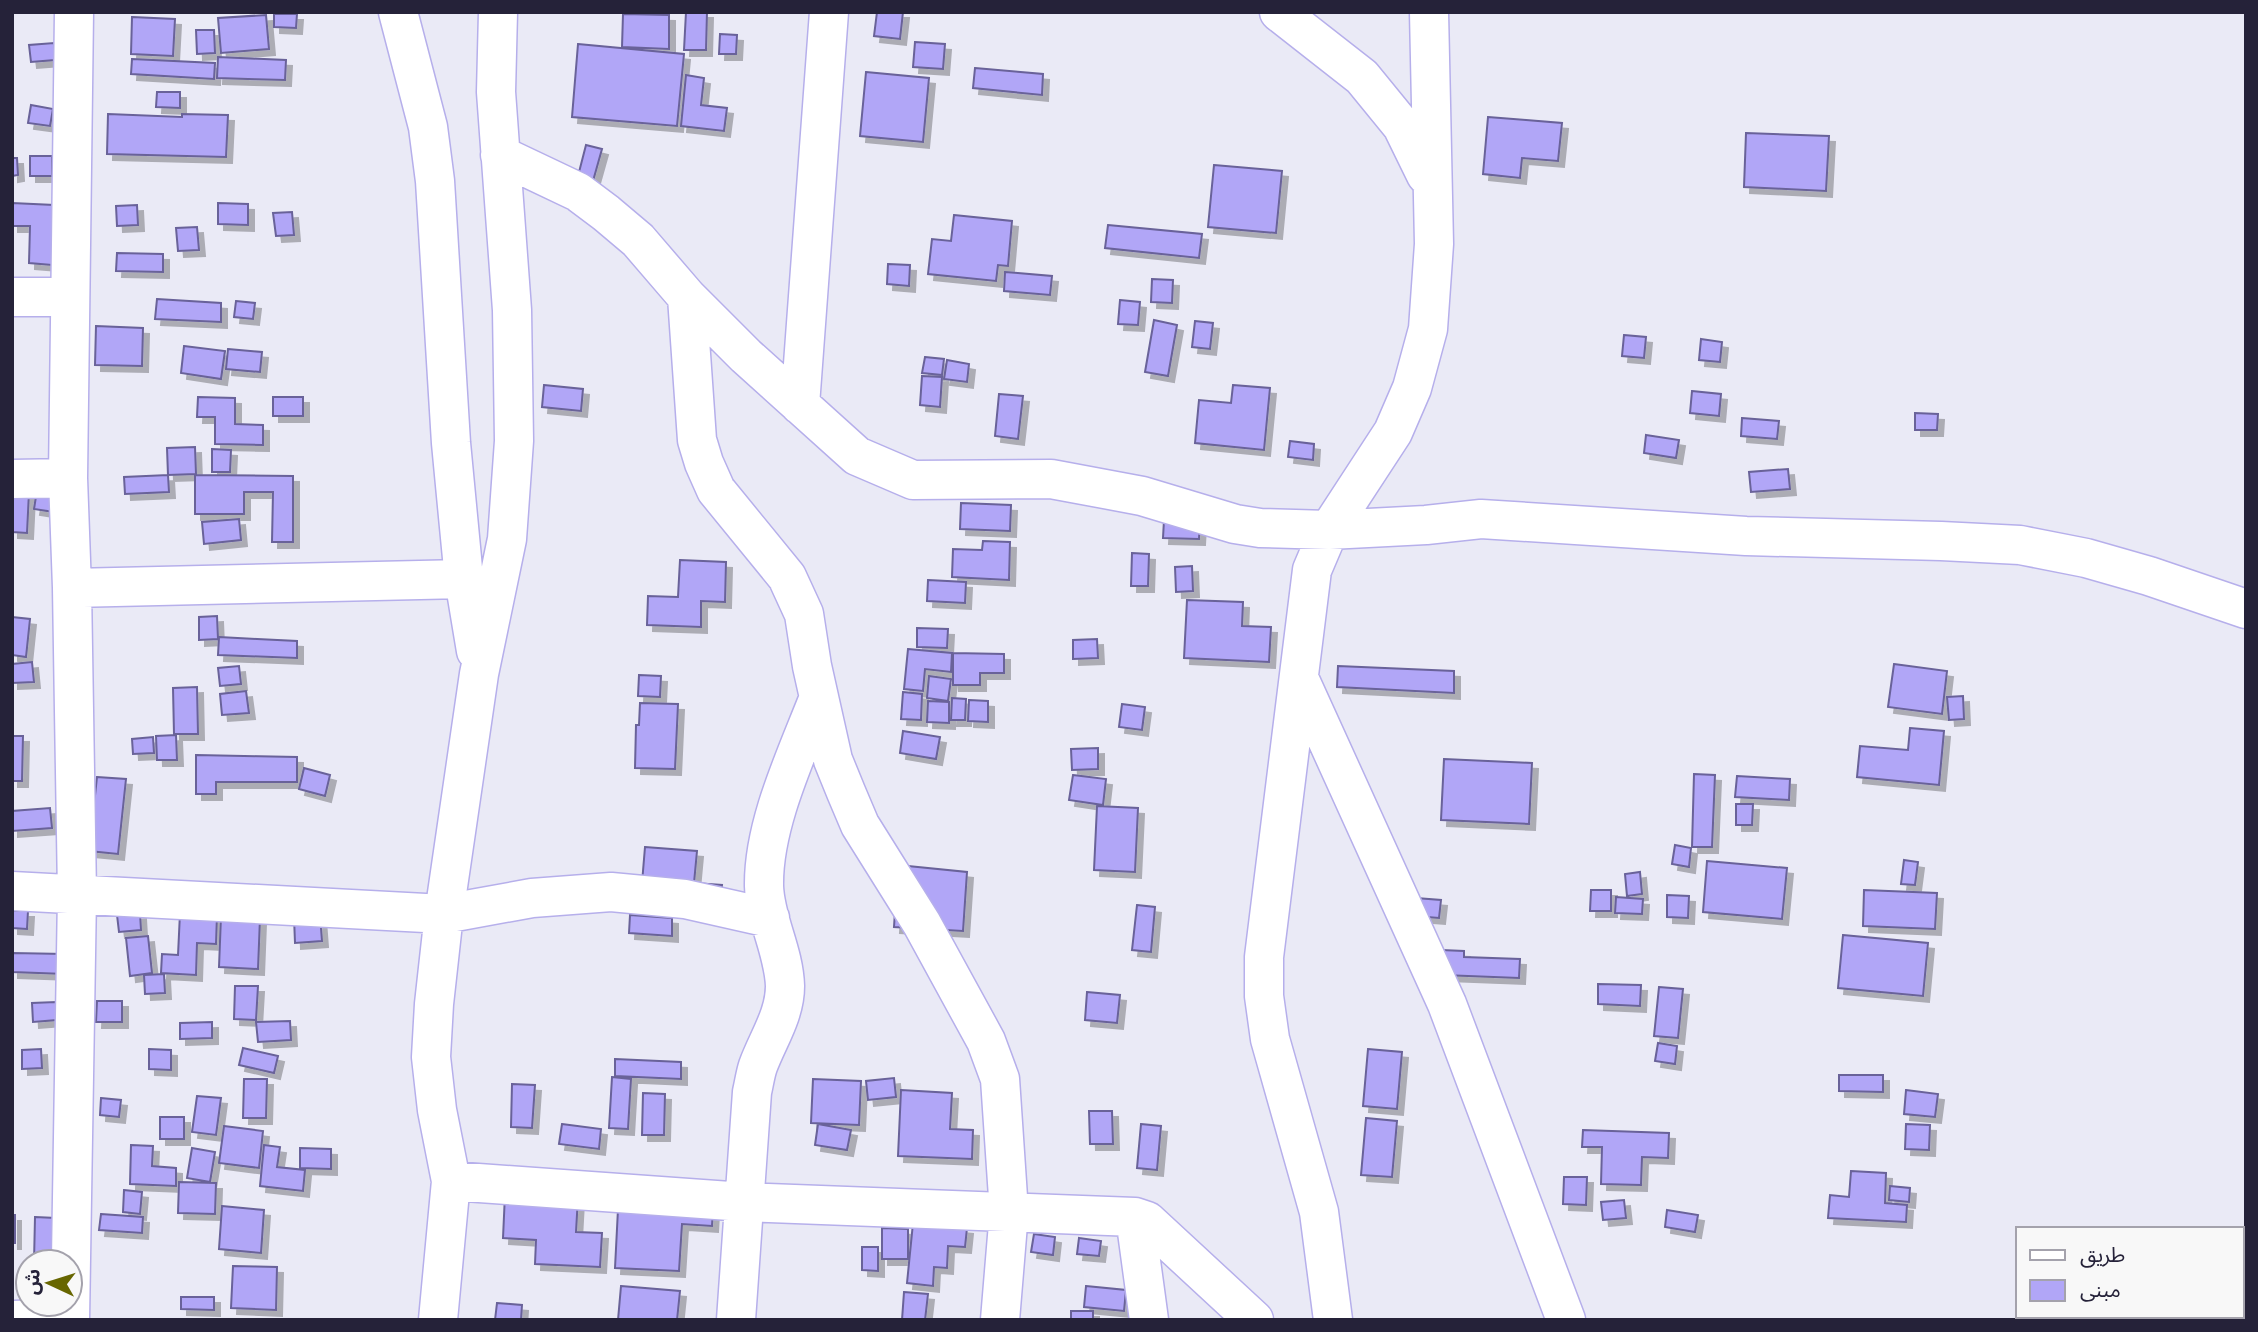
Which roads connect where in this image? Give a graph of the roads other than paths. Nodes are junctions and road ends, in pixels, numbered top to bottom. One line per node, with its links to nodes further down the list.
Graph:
1 (74, 12): 10 (street)
2 (398, 12): 16 (street)
3 (498, 12): 7 (street)
4 (829, 12): 12 (street)
5 (1279, 12): 8 (street)
6 (1429, 12): 8 (street)
7 (500, 155): 11 (street); 19 (street)
8 (1432, 187): 15 (street)
9 (12, 297): 10 (street)
10 (70, 297): 13 (street)
11 (687, 297): 12 (street); 21 (street)
12 (800, 405): 15 (street)
13 (68, 478): 14 (street); 17 (street)
14 (12, 479)
15 (1329, 530): 18 (street); 20 (street)
16 (464, 579): 17 (street); 19 (street)
17 (72, 588): 23 (street)
18 (2246, 609)
19 (479, 674): 24 (street)
20 (1298, 678): 37 (street); 38 (street)
21 (819, 697): 25 (street); 28 (street)
22 (12, 891): 23 (street)
23 (77, 894): 24 (street); 30 (street)
24 (444, 914): 25 (street); 26 (street)
25 (770, 918): 27 (street)
26 (451, 1181): 27 (street); 32 (street)
27 (744, 1202): 28 (street); 33 (street)
28 (1009, 1212): 29 (street); 34 (street)
29 (1135, 1217): 35 (street); 36 (street)
30 (70, 1319): 31 (street)
31 (14, 1320)
32 (438, 1320)
33 (736, 1320)
34 (1000, 1320)
35 (1149, 1320)
36 (1254, 1320)
37 (1333, 1320)
38 (1566, 1320)

